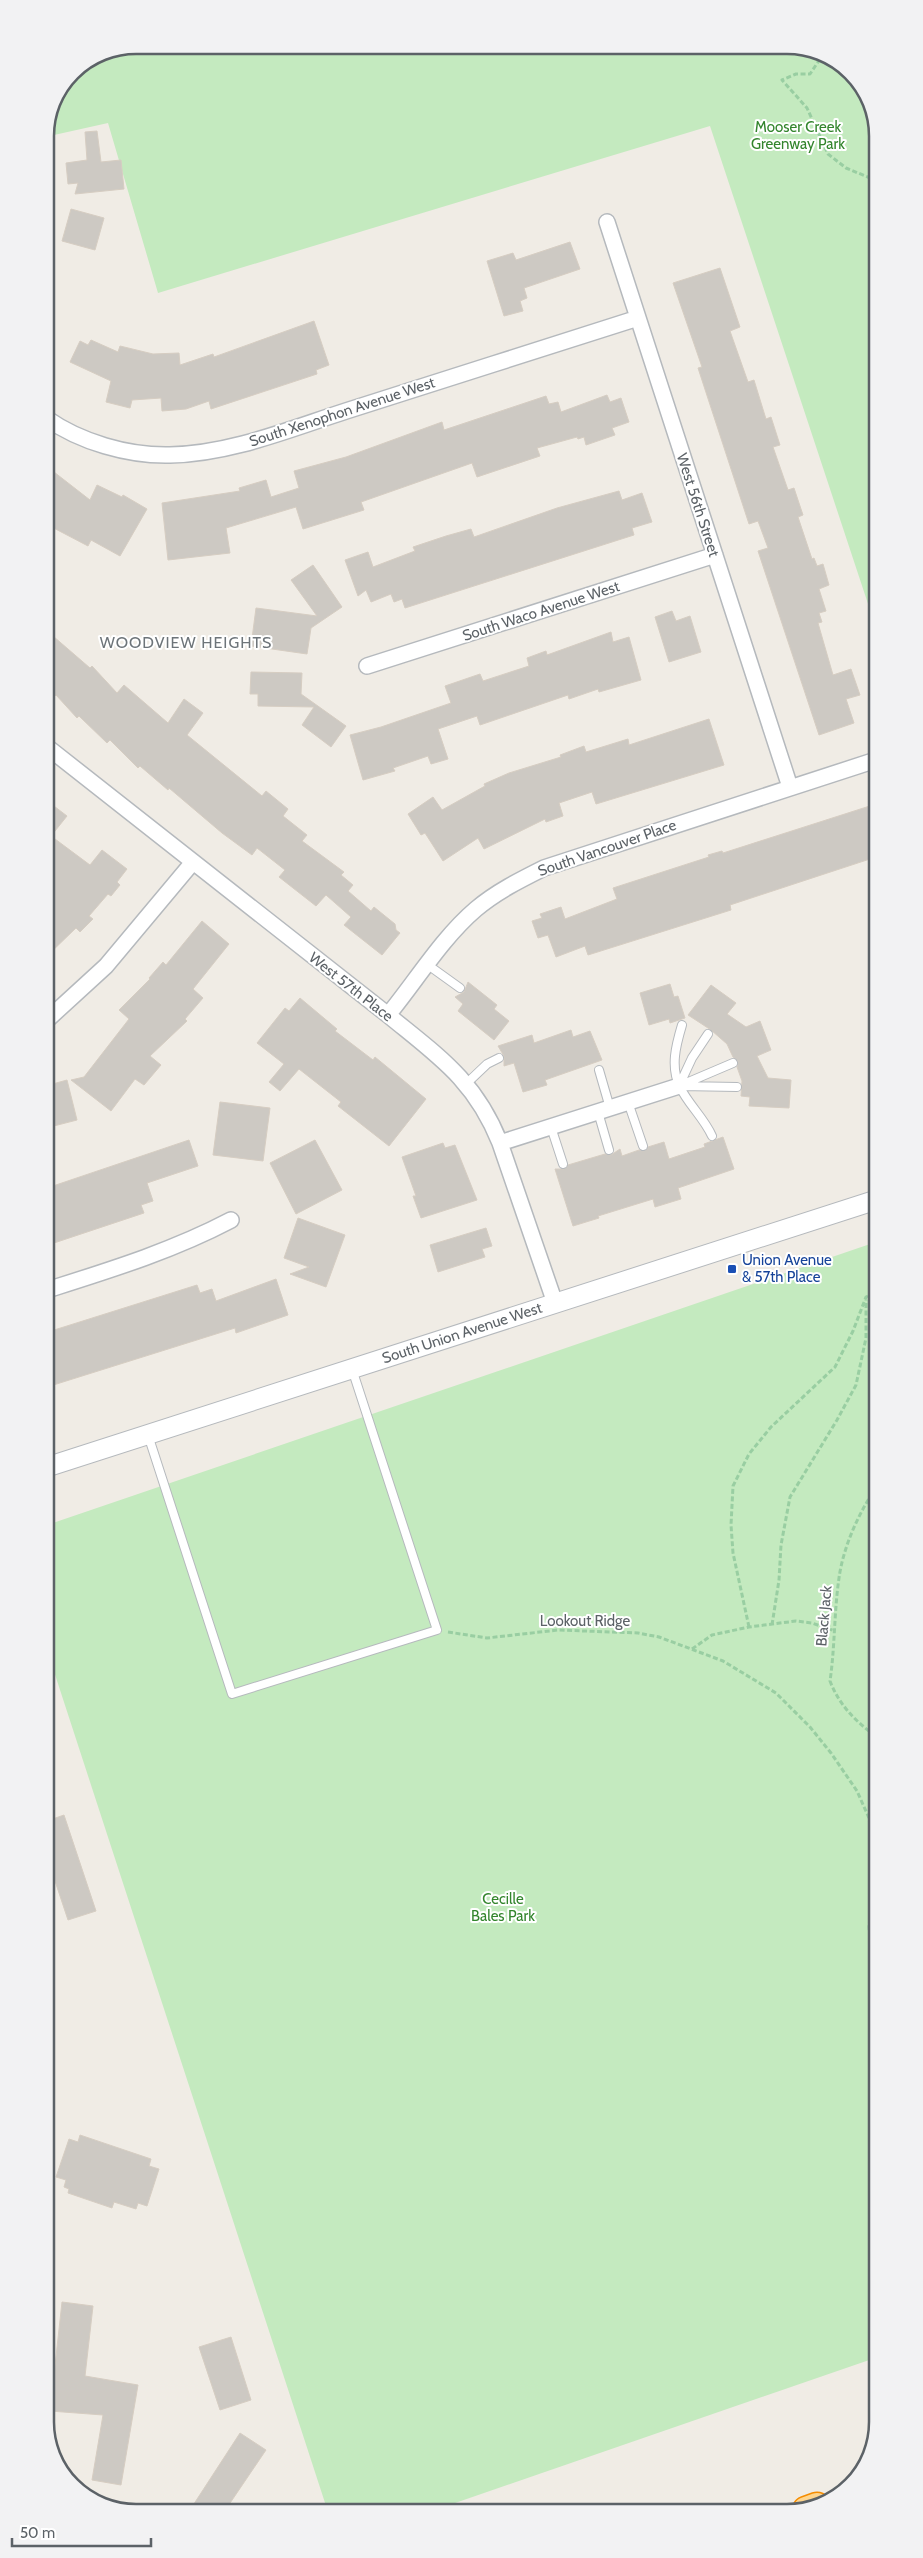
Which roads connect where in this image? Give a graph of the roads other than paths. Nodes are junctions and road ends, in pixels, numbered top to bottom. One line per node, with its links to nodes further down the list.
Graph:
1 (607, 222): 2 (street, West 56th Street)
2 (638, 318): 3 (street, South Xenophon Avenue West); 4 (street, West 56th Street)
3 (54, 423)
4 (715, 555): 5 (street, South Waco Avenue West); 8 (street, West 56th Street)
5 (367, 666)
6 (54, 752): 9 (street, West 57th Place)
7 (869, 762): 8 (street, South Vancouver Place)
8 (790, 787): 10 (street, South Vancouver Place)
9 (192, 862): 12 (street); 13 (street, West 57th Place)
10 (428, 965): 11 (lane); 13 (street, South Vancouver Place)
11 (460, 988)
12 (54, 1014)
13 (388, 1015): 19 (street, West 57th Place)
14 (682, 1025): 20 (lane)
15 (708, 1034): 20 (lane)
16 (499, 1058): 19 (lane)
17 (733, 1063): 20 (lane)
18 (600, 1070): 23 (lane)
19 (468, 1083): 26 (street, West 57th Place)
20 (679, 1086): 21 (lane); 22 (street); 25 (lane)
21 (737, 1087)
22 (628, 1102): 23 (street); 27 (lane)
23 (604, 1110): 24 (street); 28 (lane)
24 (551, 1127): 26 (street); 29 (lane)
25 (712, 1136)
26 (500, 1143): 33 (street, West 57th Place)
27 (643, 1146)
28 (609, 1150)
29 (563, 1164)
30 (869, 1202): 33 (street, South Union Avenue West)
31 (231, 1220): 32 (street)
32 (54, 1288)
33 (555, 1303): 34 (street, South Union Avenue West)
34 (352, 1369): 35 (street, South Union Avenue West); 35 (lane)
35 (148, 1435): 36 (street, South Union Avenue West)
36 (54, 1465)

